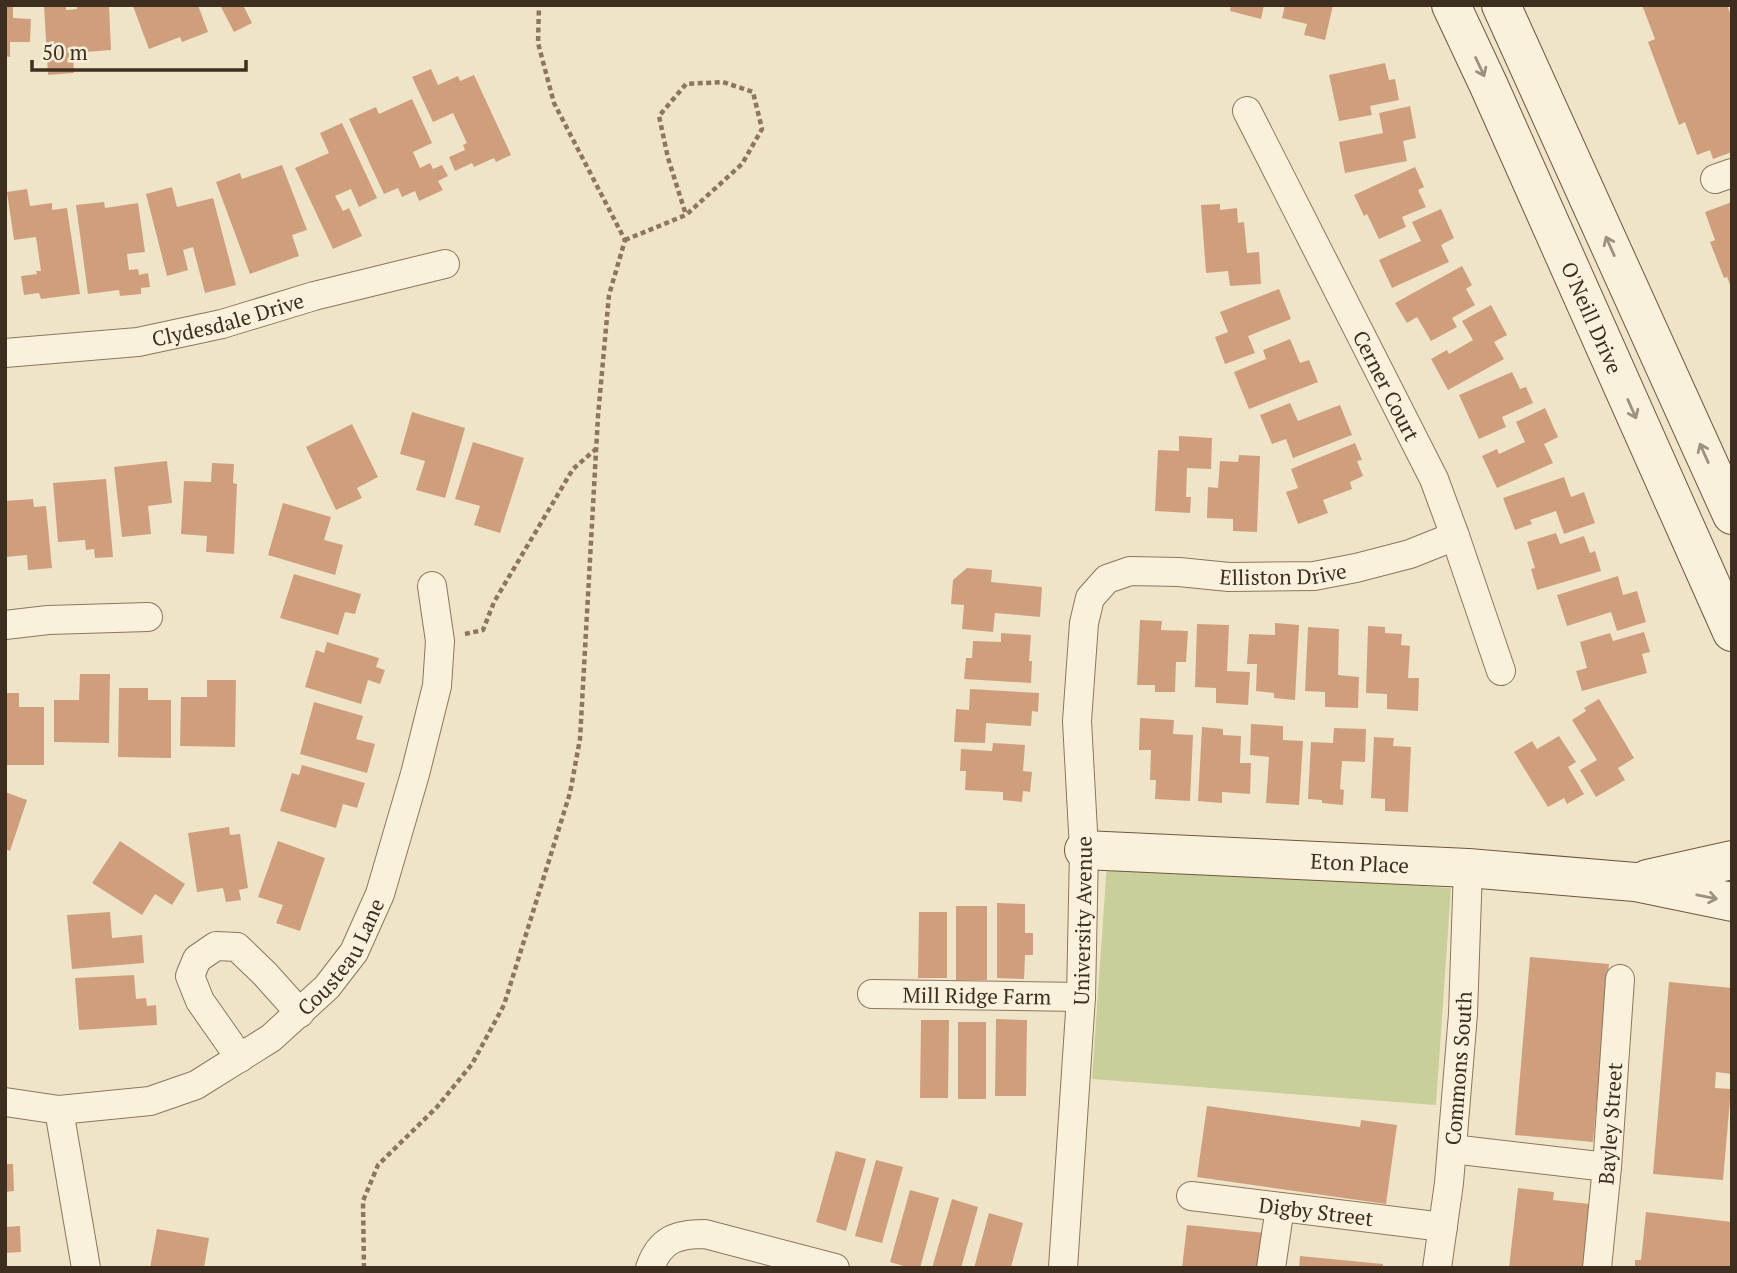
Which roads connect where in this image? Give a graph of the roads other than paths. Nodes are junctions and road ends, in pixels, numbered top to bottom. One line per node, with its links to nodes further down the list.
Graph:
1 (1451, 5): 12 (main road, O'Neill Drive, one-way to 12)
2 (1502, 5): 6 (main road, one-way to 2)
3 (1247, 111): 7 (street, Cerner Court)
4 (444, 264): 5 (street, Clydesdale Drive)
5 (5, 353)
6 (1732, 515)
7 (1455, 536): 8 (street, Elliston Drive); 13 (street, Cerner Court)
8 (1107, 579): 14 (street, University Avenue)
9 (432, 586): 22 (street, Cousteau Lane)
10 (148, 617): 11 (street)
11 (5, 625)
12 (1732, 632)
13 (1501, 671)
14 (1084, 850): 16 (main road, Eton Place); 21 (street, University Avenue)
15 (1732, 860): 17 (main road, Eton Place)
16 (1468, 868): 17 (main road, Eton Place); 26 (street, Commons South)
17 (1635, 882): 18 (main road, Eton Place, one-way to 18)
18 (1732, 902)
19 (1620, 979): 27 (street, Bayley Street)
20 (872, 994): 21 (street, Mill Ridge Farm)
21 (1081, 997): 34 (street, University Avenue)
22 (300, 1013): 23 (street, Cousteau Lane); 23 (street)
23 (240, 1058): 25 (street, Cousteau Lane)
24 (5, 1101): 25 (street, Cousteau Lane)
25 (59, 1110): 31 (street)
26 (1452, 1149): 27 (street); 30 (street, Commons South)
27 (1607, 1167): 37 (street, Bayley Street)
28 (1191, 1196): 29 (street, Digby Street)
29 (1280, 1207): 30 (street, Digby Street); 35 (street)
30 (1443, 1227): 36 (street, Commons South)
31 (86, 1268)
32 (650, 1268): 33 (street)
33 (835, 1268)
34 (1063, 1268)
35 (1271, 1268)
36 (1437, 1268)
37 (1597, 1268)

